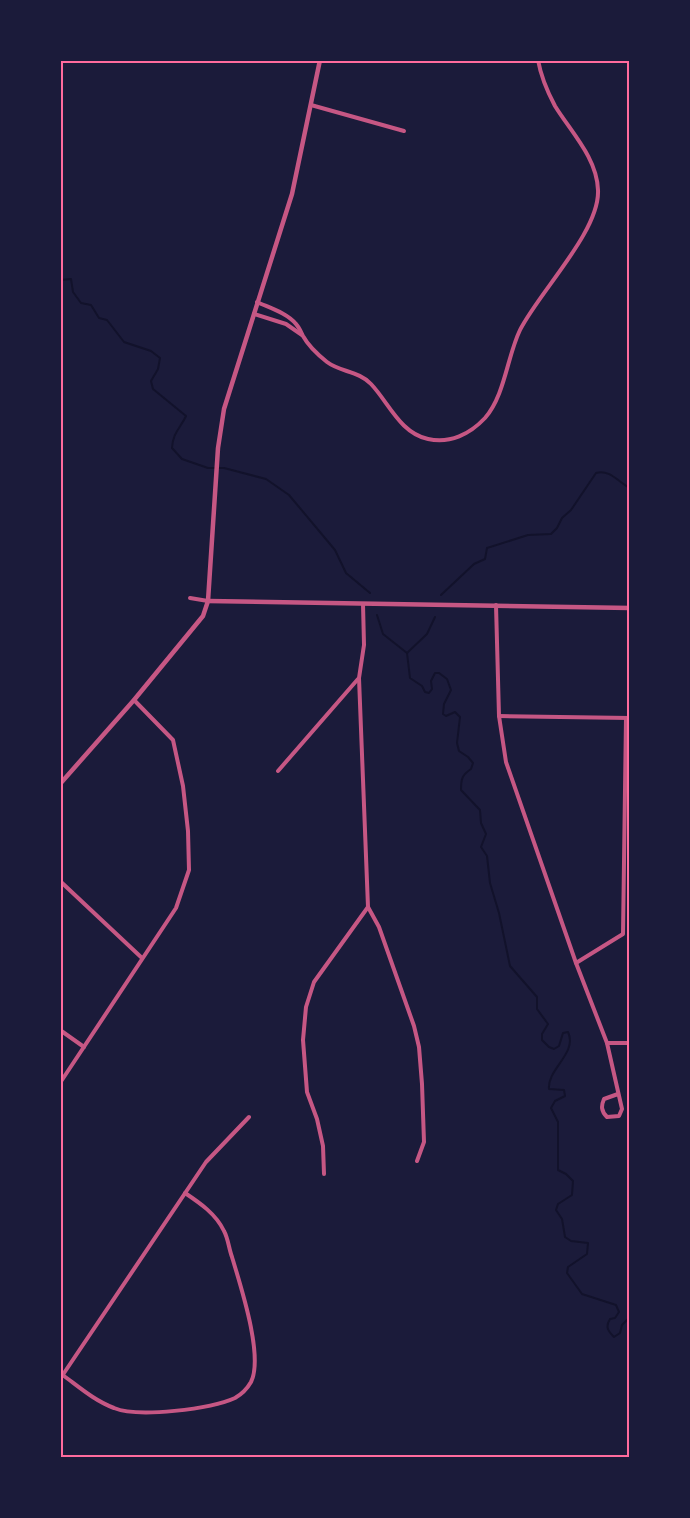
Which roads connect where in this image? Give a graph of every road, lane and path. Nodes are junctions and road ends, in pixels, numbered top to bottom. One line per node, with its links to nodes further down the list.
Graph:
1 (321, 60): 3 (street)
2 (538, 60): 7 (street)
3 (311, 105): 4 (street); 5 (street)
4 (404, 131)
5 (257, 302): 6 (street); 7 (street)
6 (254, 314): 7 (street); 9 (street)
7 (303, 336)
8 (190, 598): 9 (street)
9 (208, 601): 10 (street); 14 (street)
10 (363, 604): 11 (street); 13 (street)
11 (496, 606): 12 (street); 15 (street)
12 (630, 608)
13 (359, 678): 17 (street); 20 (street)
14 (134, 700): 18 (street); 21 (street)
15 (499, 716): 16 (street); 22 (street)
16 (628, 718): 22 (street)
17 (278, 771)
18 (60, 784)
19 (60, 881): 21 (street)
20 (368, 907): 30 (street); 31 (street)
21 (142, 958): 26 (street)
22 (576, 963): 24 (street)
23 (60, 1030): 26 (street)
24 (607, 1043): 25 (street); 28 (street)
25 (630, 1043)
26 (84, 1047): 27 (street)
27 (60, 1083)
28 (618, 1094): 28 (street)
29 (249, 1117): 32 (street)
30 (417, 1161)
31 (324, 1174)
32 (185, 1193): 33 (street); 33 (street)
33 (62, 1377)

